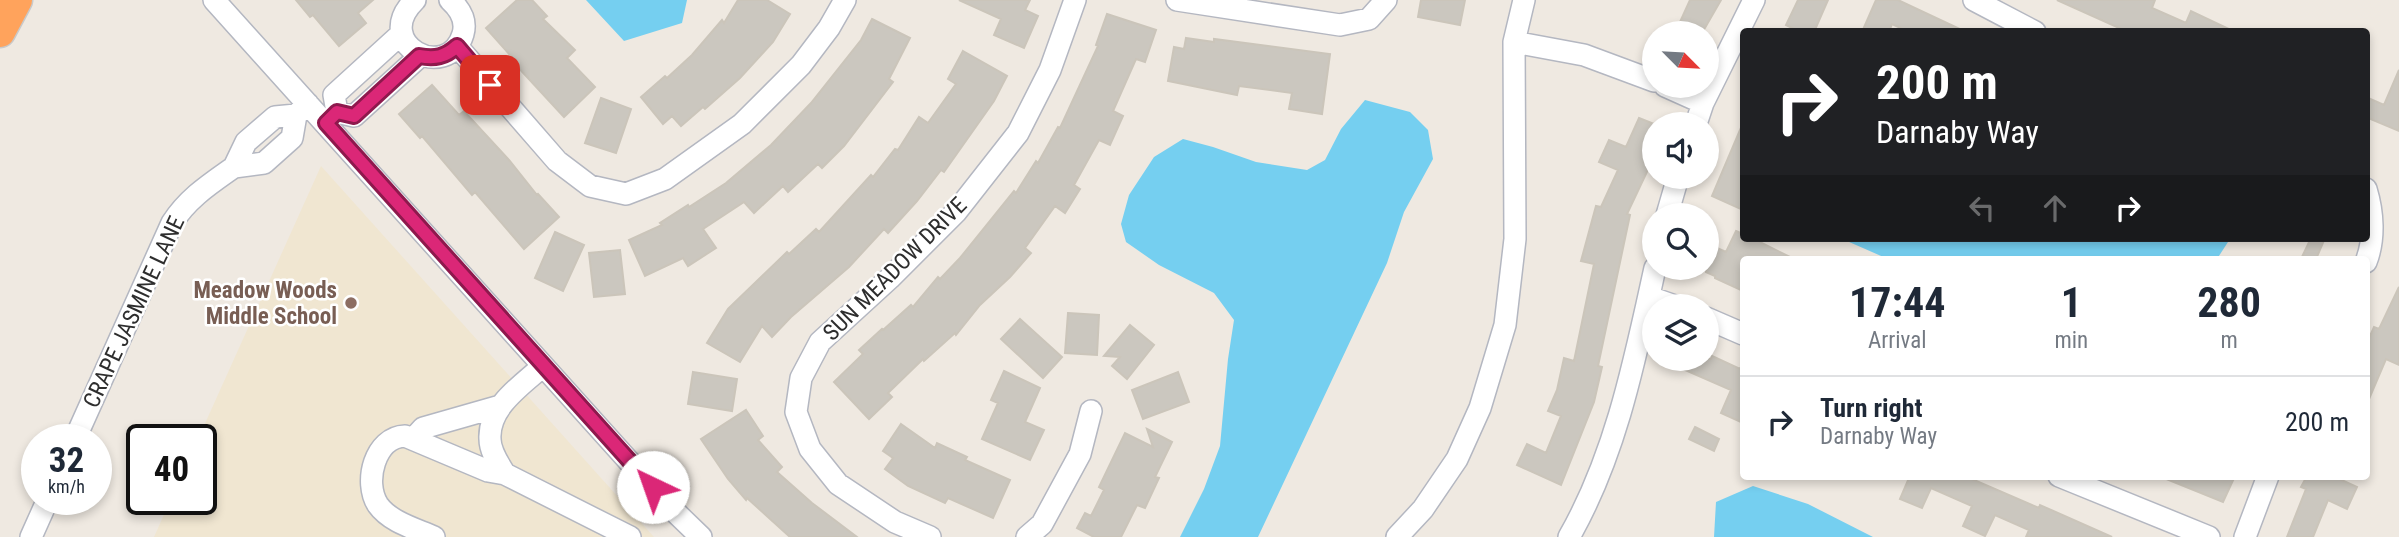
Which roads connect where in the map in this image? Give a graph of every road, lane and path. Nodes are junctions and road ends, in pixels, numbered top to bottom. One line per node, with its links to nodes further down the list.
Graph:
1 (17, 0): 15 (highway)
2 (214, 0): 23 (street)
3 (415, 0): 16 (street)
4 (450, 0): 18 (street)
5 (845, 0): 18 (street)
6 (1074, 0): 44 (street, SUN MEADOW DRIVE)
7 (1177, 0): 8 (street)
8 (1386, 0)
9 (1524, 0): 17 (street)
10 (1754, 0): 13 (street)
11 (1974, 0): 14 (street)
12 (1740, 28): 22 (street)
13 (1740, 28)
14 (2027, 28)
15 (0, 32)
16 (401, 34): 19 (street); 25 (street)
17 (1514, 42): 20 (street); 46 (street)
18 (457, 46): 19 (street)
19 (419, 56): 25 (street)
20 (1642, 77)
21 (1692, 98): 22 (street)
22 (1703, 103): 24 (street)
23 (302, 110): 25 (street); 34 (street, CRAPE JASMINE LANE)
24 (1700, 112)
25 (331, 118): 31 (street)
26 (2370, 208): 27 (street)
27 (2368, 256)
28 (1719, 324): 30 (street)
29 (1642, 325): 47 (street)
30 (1740, 333)
31 (543, 366): 32 (street); 43 (street)
32 (500, 406): 35 (street); 36 (street)
33 (1091, 411): 45 (street)
34 (82, 424)
35 (413, 439): 36 (street); 41 (street)
36 (505, 474): 42 (street)
37 (2069, 480): 48 (street)
38 (2266, 480): 49 (street)
39 (41, 515): 40 (street)
40 (31, 537)
41 (434, 537)
42 (630, 537)
43 (701, 537)
44 (930, 537)
45 (1027, 537)
46 (1397, 537)
47 (1569, 537)
48 (2209, 537)
49 (2245, 537)

